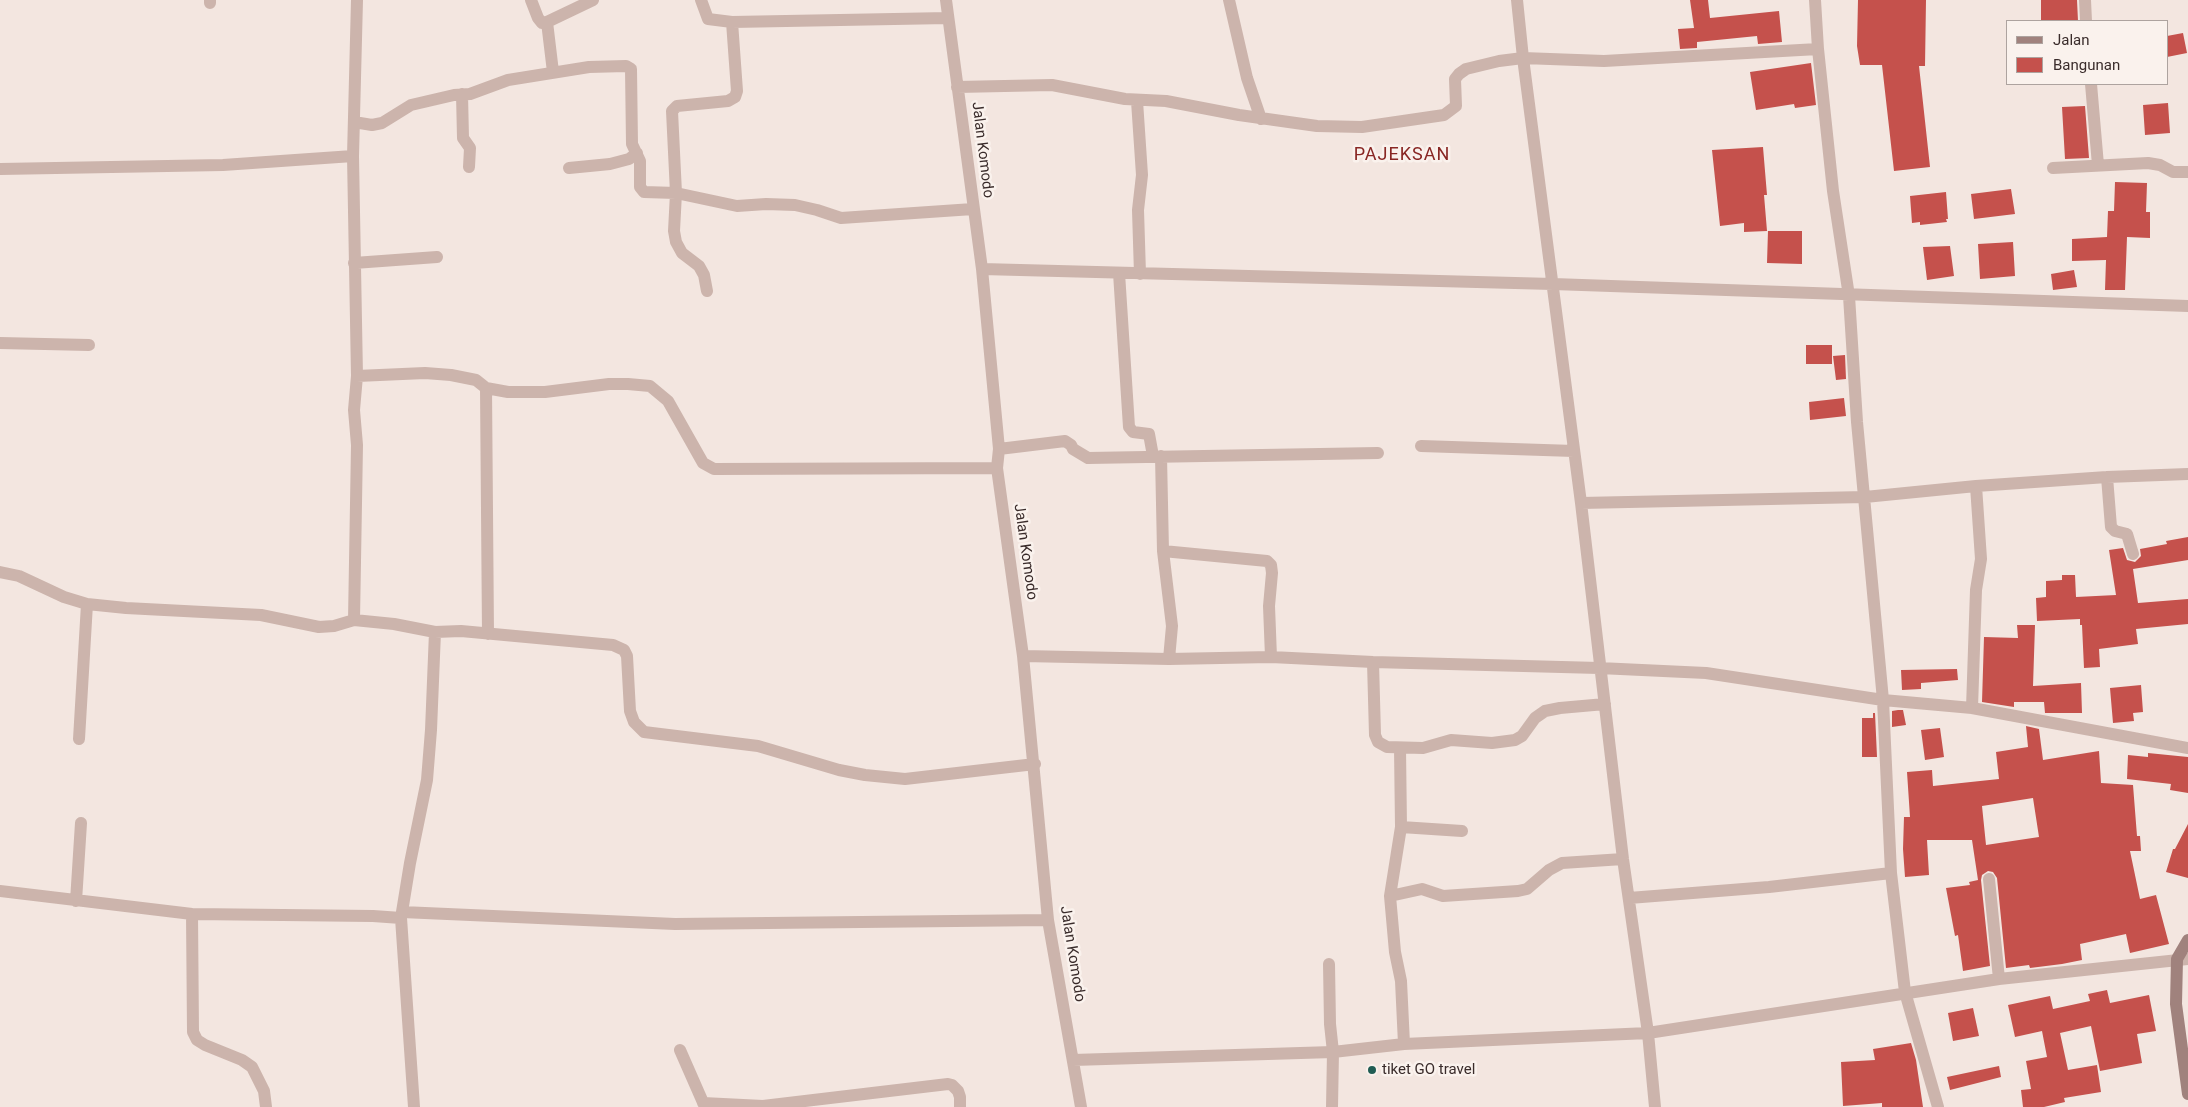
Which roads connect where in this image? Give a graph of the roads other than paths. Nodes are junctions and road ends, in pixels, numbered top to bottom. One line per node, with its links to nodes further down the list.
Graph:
1 (358, 0): 22 (street)
2 (531, 0): 12 (street)
3 (593, 0): 12 (street)
4 (701, 0): 13 (street)
5 (946, 0): 10 (street, Jalan Komodo)
6 (1229, 0): 21 (street)
7 (1517, 0): 15 (street)
8 (1815, 0): 14 (street)
9 (2085, 0): 11 (street)
10 (948, 18): 13 (street); 18 (street, Jalan Komodo)
11 (2086, 20)
12 (547, 22): 16 (street)
13 (732, 22): 31 (street)
14 (1818, 48): 15 (street); 40 (street)
15 (1523, 58): 21 (street); 38 (street)
16 (553, 72): 19 (street); 23 (street)
17 (2091, 85): 25 (street)
18 (957, 87): 20 (street); 32 (street, Jalan Komodo)
19 (462, 94): 22 (street); 26 (street)
20 (1137, 101): 21 (street); 37 (street)
21 (1261, 118)
22 (354, 122): 24 (street)
23 (636, 153): 27 (street); 31 (street)
24 (353, 156): 29 (street); 34 (street)
25 (2098, 165): 28 (street); 30 (street)
26 (469, 167)
27 (569, 168)
28 (2053, 168)
29 (0, 169)
30 (2188, 172)
31 (676, 193): 32 (street); 39 (street)
32 (973, 209): 35 (street, Jalan Komodo)
33 (437, 256): 34 (street)
34 (354, 263): 44 (street)
35 (982, 269): 36 (street); 47 (street, Jalan Komodo)
36 (1119, 273): 37 (street); 50 (street)
37 (1140, 274): 38 (street)
38 (1553, 284): 40 (street); 48 (street)
39 (707, 291)
40 (1849, 296): 41 (street); 55 (street)
41 (2188, 306)
42 (0, 343): 43 (street)
43 (89, 345)
44 (357, 376): 45 (street); 61 (street)
45 (486, 388): 51 (street); 63 (street)
46 (1421, 446): 48 (street)
47 (999, 449): 50 (street); 51 (street, Jalan Komodo)
48 (1574, 451): 56 (street)
49 (1378, 452): 50 (street)
50 (1157, 456): 57 (street)
51 (997, 468): 64 (street, Jalan Komodo)
52 (2188, 474): 53 (street)
53 (2107, 477): 54 (street); 58 (street)
54 (1976, 486): 55 (street); 71 (street)
55 (1866, 497): 56 (street); 69 (street)
56 (1581, 503): 68 (street)
57 (1163, 551): 65 (street); 66 (street)
58 (2133, 554)
59 (0, 572): 60 (street)
60 (88, 604): 61 (street); 72 (street)
61 (354, 620): 62 (street)
62 (435, 632): 63 (street); 87 (street)
63 (488, 634): 75 (street)
64 (1023, 656): 66 (street); 75 (street, Jalan Komodo)
65 (1271, 657): 66 (street); 67 (street)
66 (1169, 659)
67 (1373, 662): 68 (street); 73 (street)
68 (1599, 668): 69 (street); 70 (street)
69 (1883, 700): 71 (street); 80 (street)
70 (1605, 704): 73 (street); 79 (street)
71 (1972, 708): 74 (street)
72 (79, 739)
73 (1400, 748): 77 (street)
74 (2188, 748)
75 (1035, 764): 88 (street, Jalan Komodo)
76 (81, 824): 85 (street)
77 (1401, 826): 78 (street); 83 (street)
78 (1462, 831)
79 (1623, 859): 83 (street); 84 (street)
80 (1891, 873): 84 (street); 93 (street)
81 (1989, 879): 92 (street)
82 (0, 891): 85 (street)
83 (1390, 896): 95 (street)
84 (1629, 898): 94 (street)
85 (76, 900): 86 (street)
86 (192, 914): 87 (street); 101 (street)
87 (401, 915): 88 (street); 102 (street)
88 (1048, 920): 98 (street, Jalan Komodo)
89 (2188, 940): 90 (street)
90 (2183, 959): 92 (street); 99 (street)
91 (1329, 964): 97 (street)
92 (1999, 979): 93 (street)
93 (1905, 992): 94 (street); 107 (street)
94 (1648, 1033): 95 (street); 106 (street)
95 (1404, 1044): 97 (street)
96 (680, 1050): 100 (street)
97 (1333, 1052): 98 (street); 105 (street)
98 (1073, 1060): 104 (street, Jalan Komodo)
99 (2188, 1094)
100 (704, 1105): 103 (street)
101 (266, 1107)
102 (414, 1107)
103 (960, 1107)
104 (1081, 1107)
105 (1332, 1107)
106 (1655, 1107)
107 (1938, 1107)

